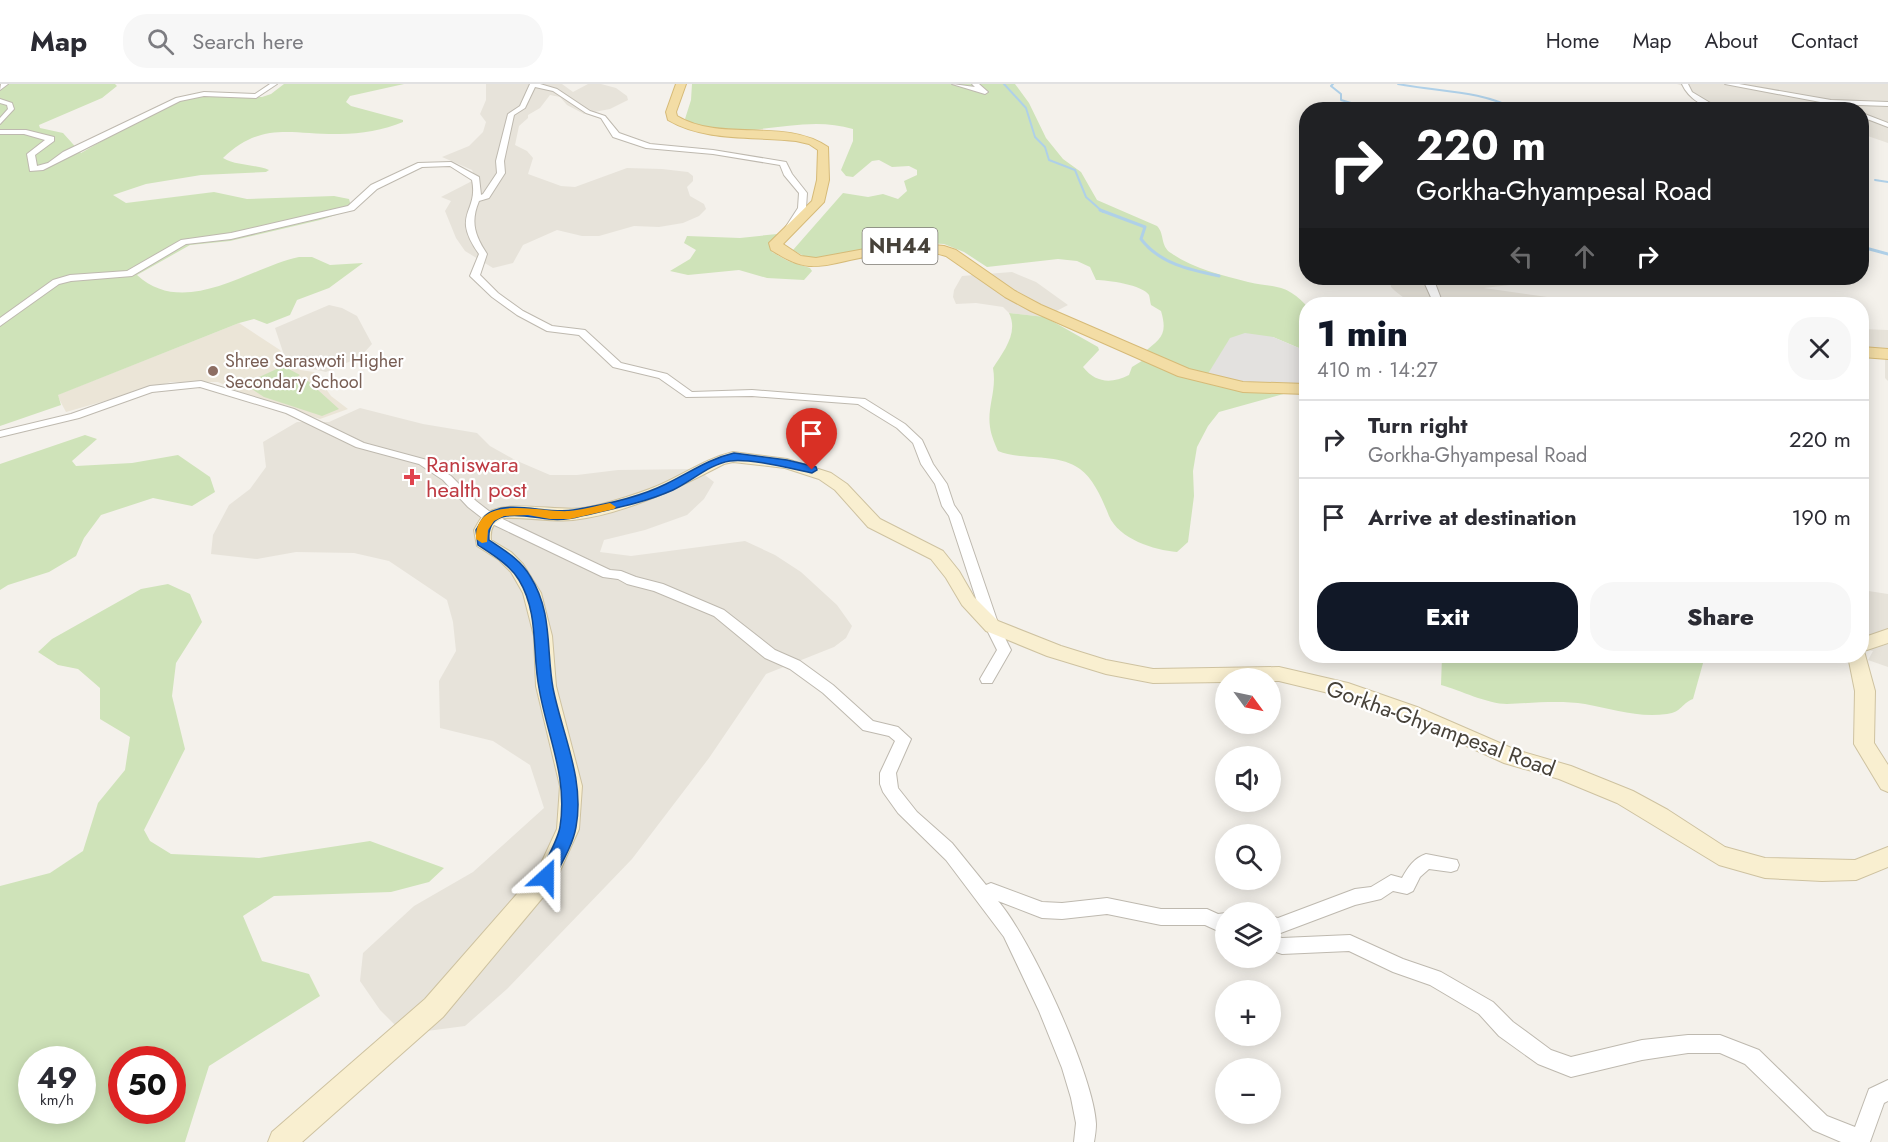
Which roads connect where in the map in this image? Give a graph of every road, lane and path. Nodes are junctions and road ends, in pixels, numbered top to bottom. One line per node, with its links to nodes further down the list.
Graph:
1 (4, 84): 9 (street)
2 (274, 84): 18 (street)
3 (533, 84): 19 (street); 20 (street)
4 (681, 84): 20 (main road, NH44)
5 (955, 84): 6 (street)
6 (975, 84)
7 (1685, 84): 11 (street)
8 (1728, 84): 12 (street)
9 (0, 88)
10 (0, 101): 16 (street)
11 (1705, 102)
12 (1831, 102)
13 (1869, 103): 14 (street)
14 (1888, 104)
15 (1869, 118): 17 (street)
16 (0, 122)
17 (1888, 125)
18 (0, 132)
19 (478, 199): 21 (street); 27 (street)
20 (789, 228): 24 (main road, NH44)
21 (0, 323)
22 (1869, 353): 23 (main road)
23 (1888, 354)
24 (1299, 389)
25 (0, 434): 26 (street)
26 (490, 518): 27 (main road, Gorkha-Ghyampesal Road); 35 (street); 40 (main road)
27 (992, 626): 31 (street); 33 (main road, Gorkha-Ghyampesal Road)
28 (1888, 636): 29 (main road)
29 (1869, 643)
30 (1859, 663): 32 (main road)
31 (987, 679)
32 (1888, 783)
33 (1888, 857)
34 (1451, 866): 37 (street)
35 (985, 899): 36 (street); 41 (street)
36 (1215, 920)
37 (1281, 925)
38 (1281, 946): 39 (street)
39 (1888, 1090)
40 (282, 1142)
41 (1084, 1142)

